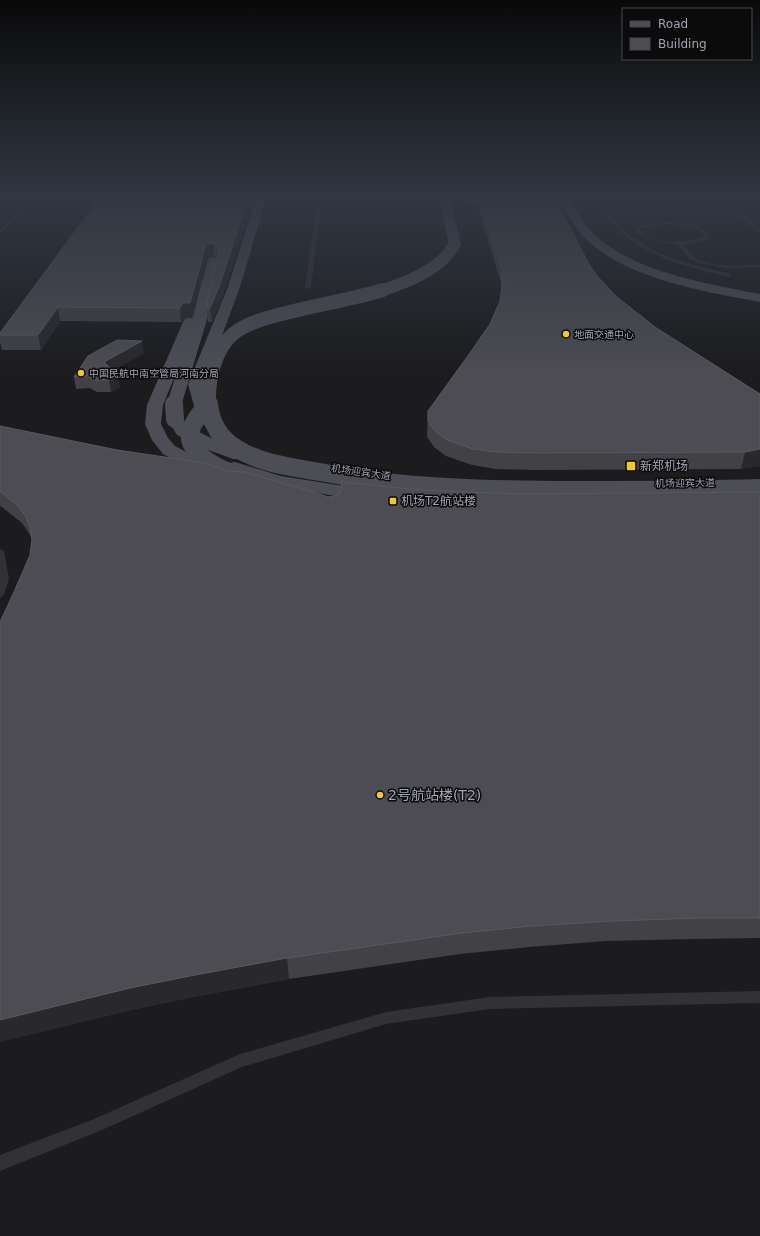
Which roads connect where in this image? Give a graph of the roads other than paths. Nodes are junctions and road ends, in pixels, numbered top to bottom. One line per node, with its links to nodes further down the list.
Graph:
1 (243, 257): 15 (main road)
2 (312, 257): 11 (lane)
3 (445, 257): 16 (main road, bridge)
4 (620, 257): 13 (main road)
5 (633, 257): 12 (main road)
6 (668, 257): 10 (lane)
7 (691, 257): 9 (lane)
8 (214, 263): 17 (main road, bridge)
9 (760, 266)
10 (730, 275)
11 (308, 287)
12 (760, 292)
13 (760, 298)
14 (190, 322): 23 (main road)
15 (196, 384): 18 (main road); 20 (main road, 机场迎宾大道)
16 (208, 403): 24 (main road, bridge); 26 (main road, bridge)
17 (179, 425): 18 (main road); 21 (main road)
18 (209, 444): 19 (main road)
19 (233, 454): 20 (main road); 21 (main road)
20 (290, 458): 22 (main road, 机场迎宾大道)
21 (278, 481): 25 (main road)
22 (760, 482)
23 (241, 484)
24 (760, 488)
25 (760, 502)
26 (332, 504)
27 (0, 551): 28 (lane)
28 (0, 595)
29 (760, 998): 30 (lane)
30 (0, 1164)

